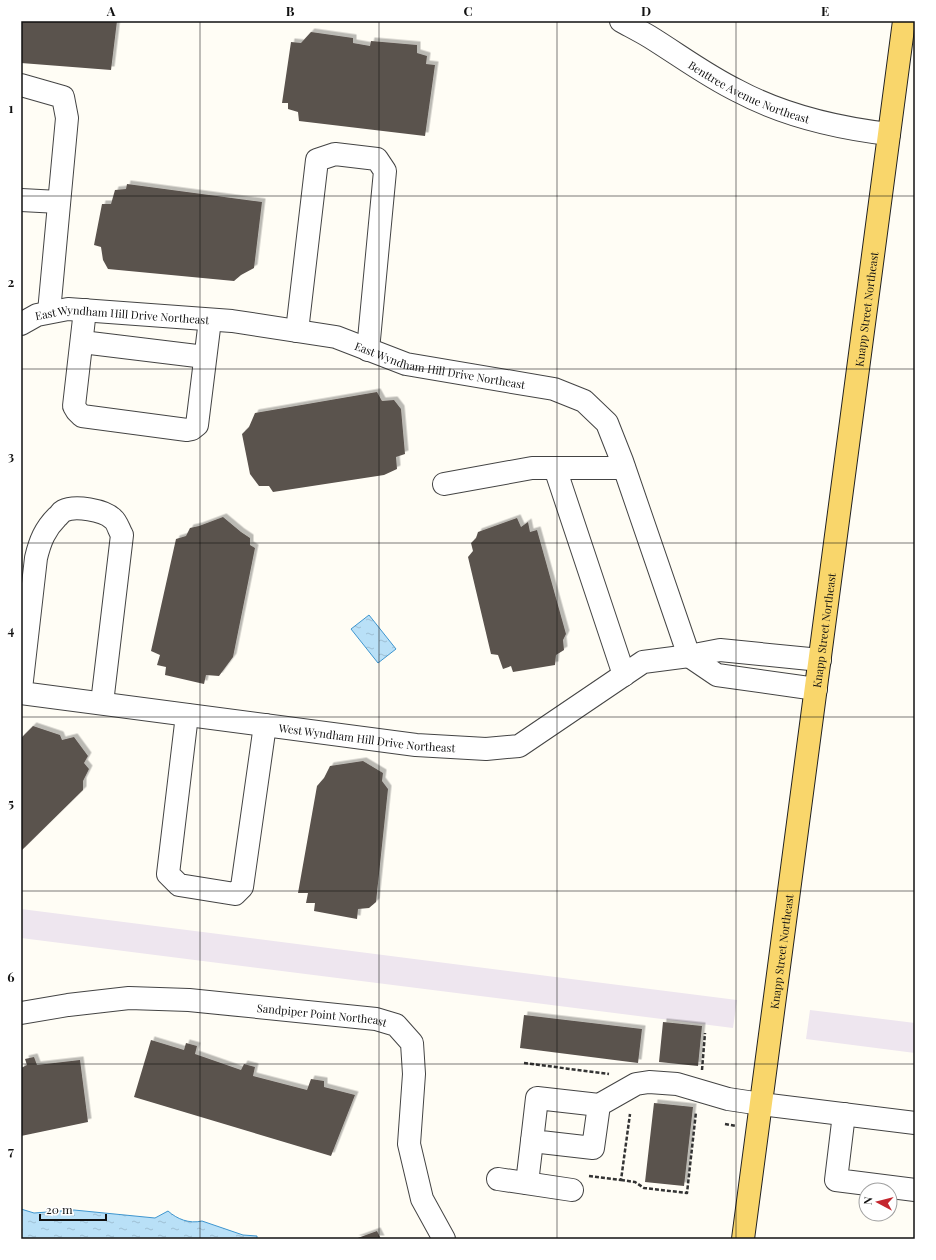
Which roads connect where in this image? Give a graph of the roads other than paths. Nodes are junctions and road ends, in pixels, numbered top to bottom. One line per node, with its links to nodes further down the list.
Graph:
1 (620, 21): 4 (street, Benttree Avenue Northeast)
2 (904, 21): 4 (main road, Knapp Street Northeast)
3 (21, 85): 6 (street)
4 (889, 134): 19 (main road, Knapp Street Northeast)
5 (21, 200): 6 (street)
6 (59, 202): 8 (street)
7 (85, 310): 8 (street, East Wyndham Hill Drive Northeast); 9 (street, East Wyndham Hill Drive Northeast); 12 (street)
8 (49, 312): 10 (street, East Wyndham Hill Drive Northeast)
9 (210, 320): 11 (street, East Wyndham Hill Drive Northeast); 14 (street)
10 (21, 324)
11 (297, 331): 13 (street, East Wyndham Hill Drive Northeast); 13 (street)
12 (82, 342): 14 (street); 14 (street)
13 (368, 350): 16 (street, East Wyndham Hill Drive Northeast)
14 (205, 357)
15 (555, 468): 16 (street); 17 (street); 20 (street)
16 (624, 468): 18 (street, East Wyndham Hill Drive Northeast)
17 (444, 484)
18 (688, 656): 19 (street, West Wyndham Hill Drive Northeast); 20 (street, West Wyndham Hill Drive Northeast); 22 (street)
19 (820, 660): 22 (main road, Knapp Street Northeast)
20 (624, 675): 26 (street, West Wyndham Hill Drive Northeast)
21 (21, 689): 24 (street)
22 (816, 689): 28 (main road, Knapp Street Northeast)
23 (21, 693): 24 (street, West Wyndham Hill Drive Northeast)
24 (102, 703): 25 (street, West Wyndham Hill Drive Northeast)
25 (187, 715): 26 (street, West Wyndham Hill Drive Northeast); 26 (street)
26 (265, 725)
27 (21, 1012): 37 (street, Sandpiper Point Northeast)
28 (761, 1104): 29 (street); 30 (street); 38 (main road, Knapp Street Northeast)
29 (599, 1105): 32 (street); 32 (street)
30 (844, 1114): 31 (street); 36 (street)
31 (915, 1123)
32 (532, 1141): 34 (street)
33 (498, 1179): 34 (street)
34 (527, 1183): 35 (street)
35 (572, 1190)
36 (915, 1190)
37 (444, 1239)
38 (743, 1239)

